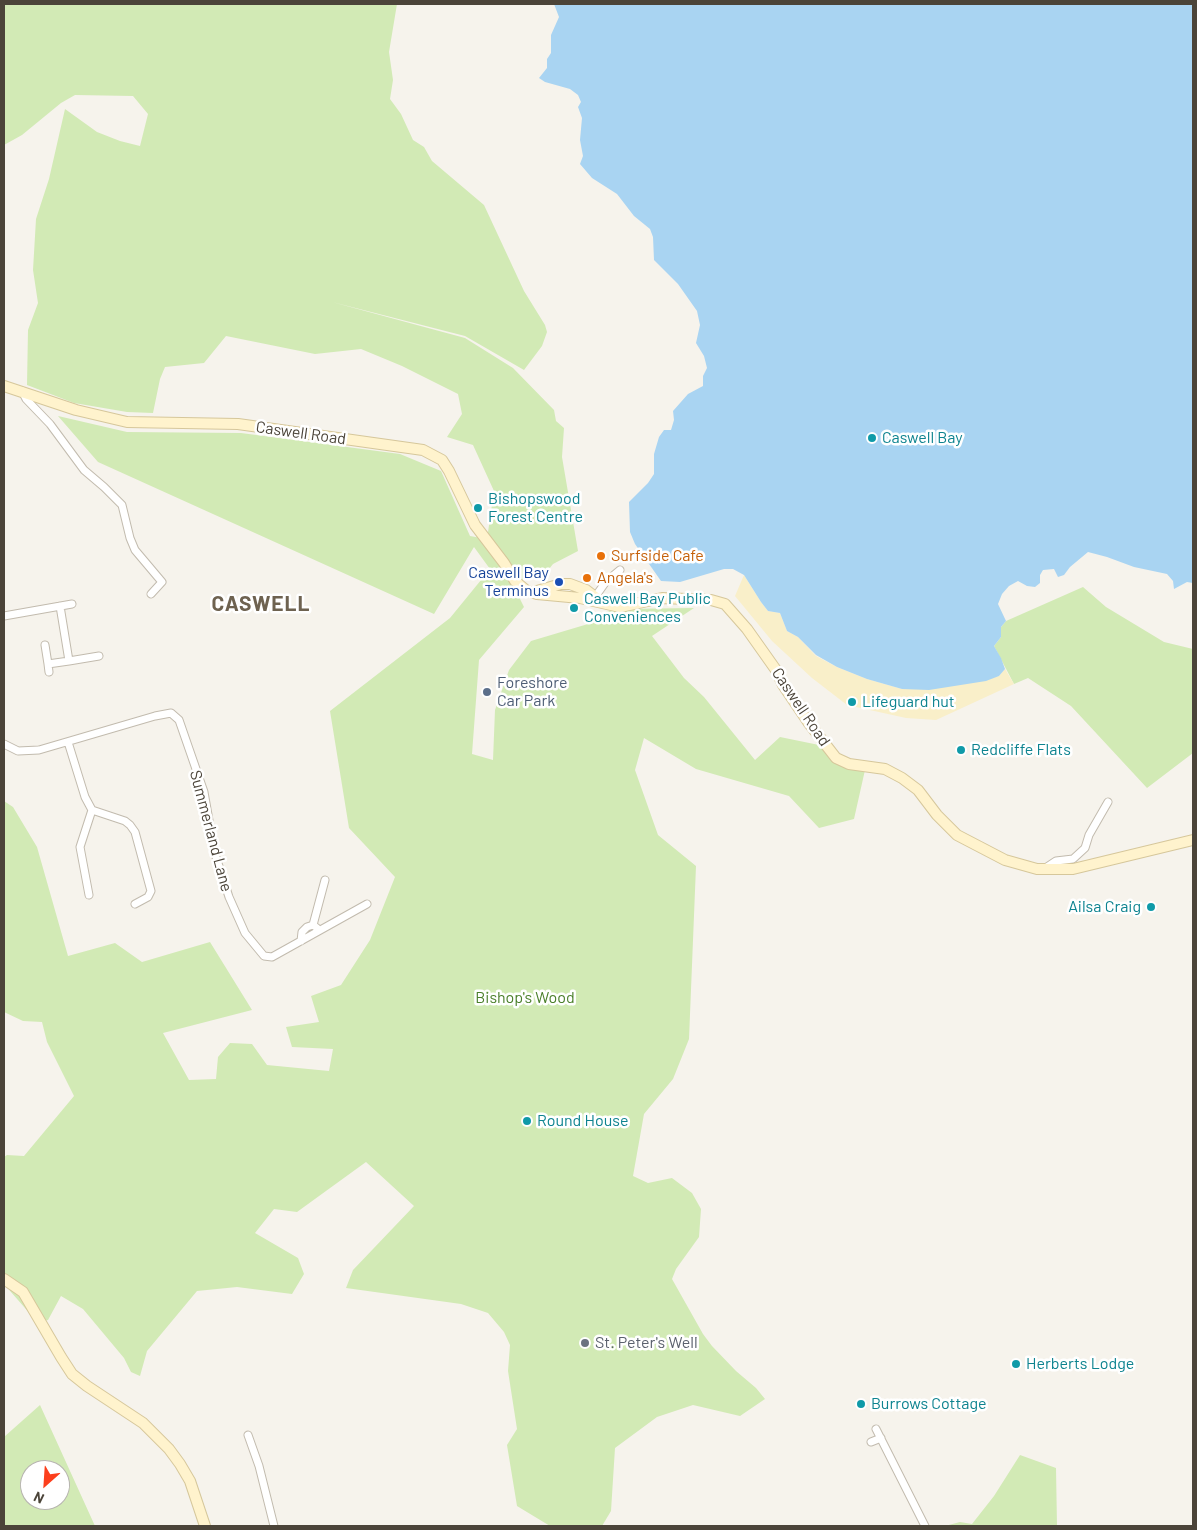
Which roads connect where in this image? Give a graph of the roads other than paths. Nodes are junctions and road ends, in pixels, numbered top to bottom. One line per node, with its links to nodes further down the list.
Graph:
1 (4, 386): 2 (street, Caswell Road)
2 (21, 391): 4 (street, Caswell Road); 5 (street)
3 (620, 570): 6 (street)
4 (527, 591): 6 (street); 8 (street, Caswell Road)
5 (151, 594)
6 (595, 597): 8 (street)
7 (72, 604): 9 (street)
8 (606, 605): 19 (street, Caswell Road)
9 (60, 606): 10 (street); 13 (street)
10 (4, 616)
11 (45, 646): 13 (street)
12 (98, 656): 13 (street)
13 (69, 661)
14 (68, 742): 15 (street, Summerland Lane); 17 (street); 26 (street, Summerland Lane)
15 (4, 744)
16 (1108, 802): 19 (street)
17 (92, 810): 21 (street); 22 (street)
18 (1193, 840): 19 (street, Caswell Road)
19 (1044, 869)
20 (326, 880): 24 (street, Summerland Lane)
21 (89, 895)
22 (135, 904)
23 (367, 904): 25 (street, Summerland Lane)
24 (313, 925): 25 (street); 26 (street, Summerland Lane)
25 (322, 930): 26 (street, Summerland Lane)
26 (301, 941)
27 (4, 1279): 32 (street)
28 (876, 1429): 30 (street)
29 (248, 1435): 33 (street)
30 (881, 1438): 31 (street); 34 (street)
31 (871, 1442)
32 (205, 1526)
33 (274, 1526)
34 (925, 1526)

